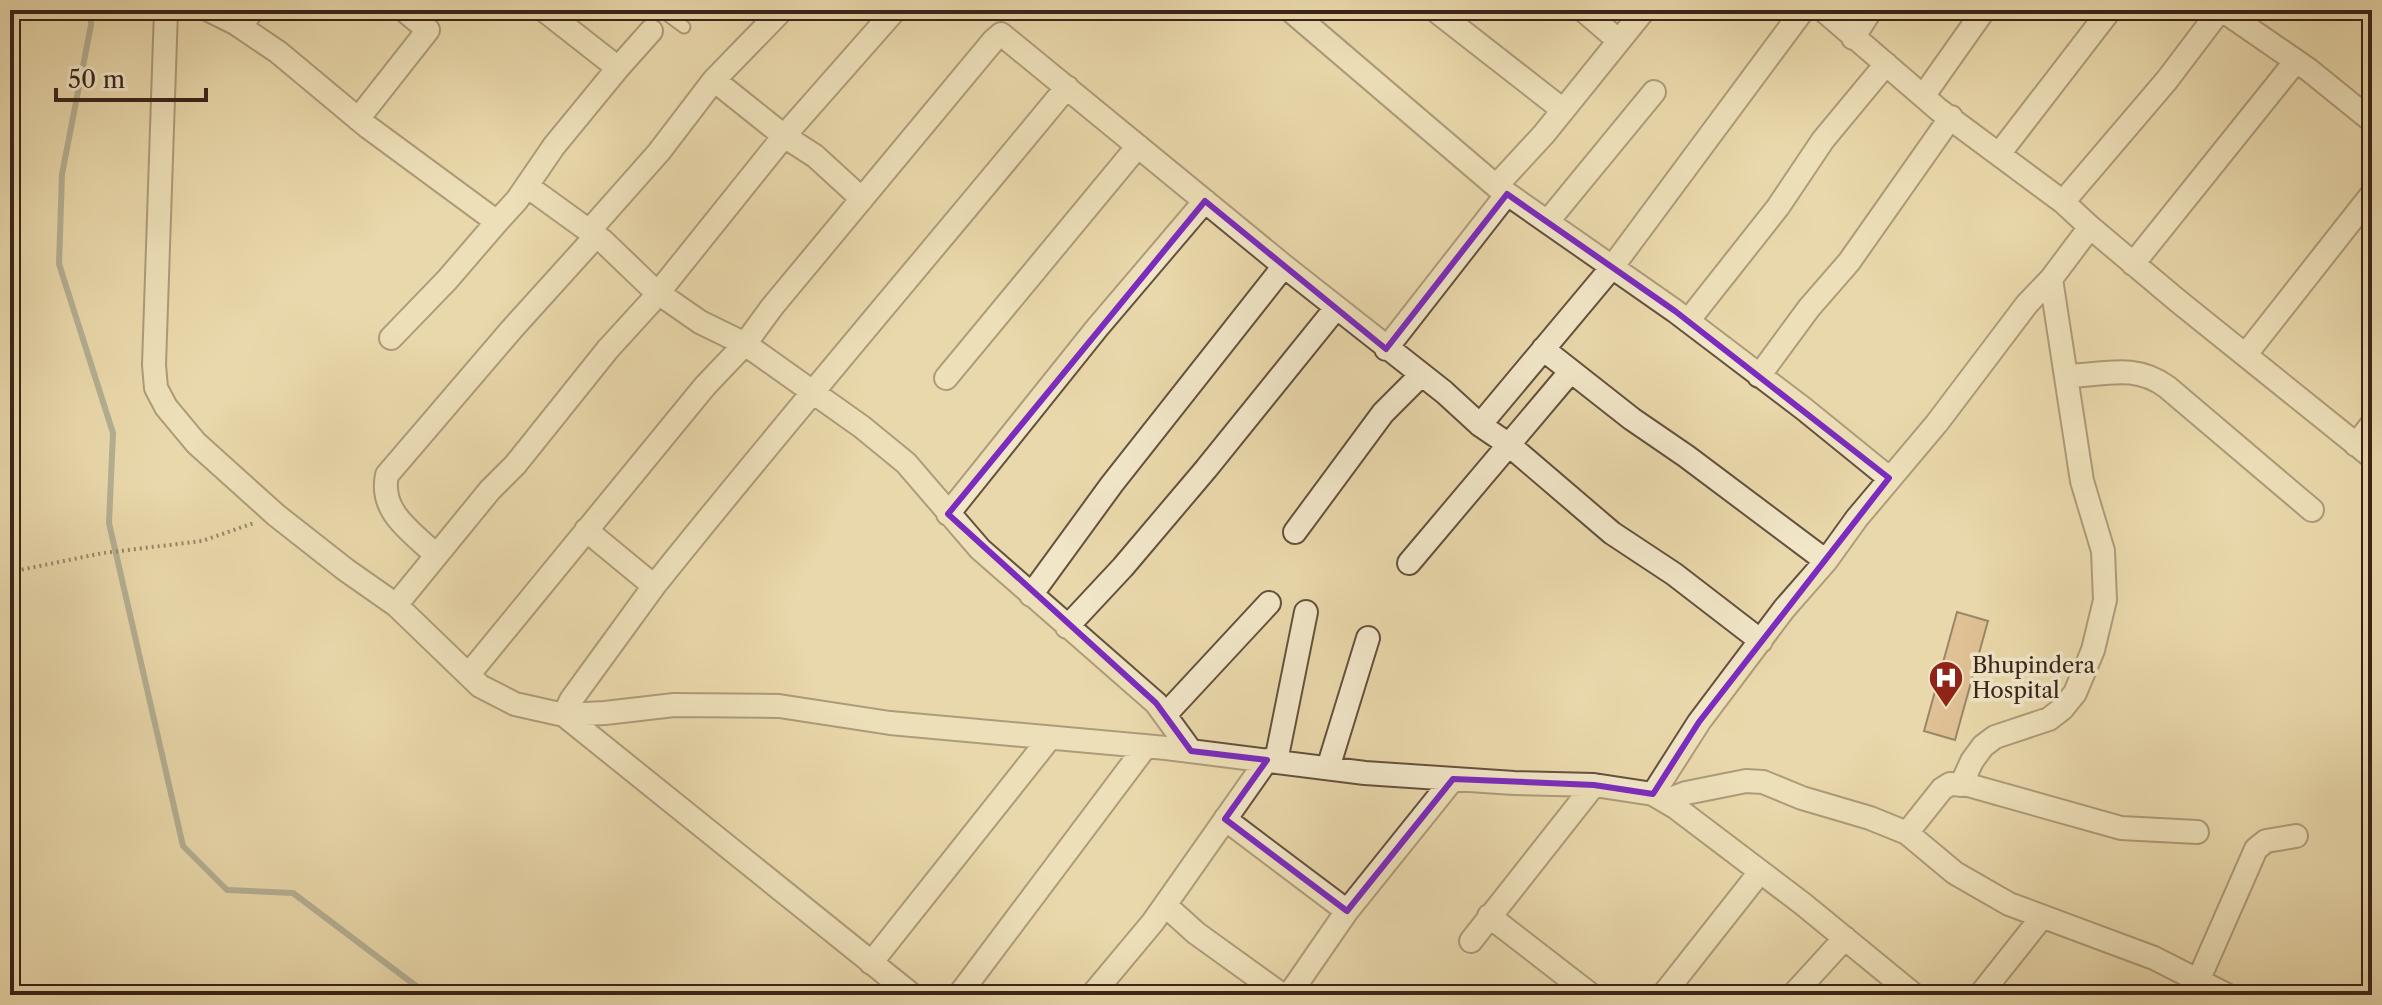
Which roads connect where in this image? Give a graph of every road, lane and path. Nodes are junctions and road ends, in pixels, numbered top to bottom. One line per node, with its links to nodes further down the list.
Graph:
1 (166, 10): 72 (street)
2 (209, 10): 18 (street)
3 (404, 10): 33 (street)
4 (544, 10): 25 (street)
5 (661, 10): 19 (lane)
6 (782, 10): 26 (street)
7 (895, 10): 34 (street)
8 (1290, 10): 38 (street)
9 (1435, 10): 30 (street)
10 (1583, 10): 22 (street)
11 (1644, 10): 22 (street)
12 (1803, 10): 49 (street)
13 (1823, 10): 21 (street)
14 (1871, 10): 21 (street)
15 (1984, 10): 29 (street)
16 (2110, 10): 36 (street)
17 (2221, 10): 23 (street); 42 (street)
18 (247, 18): 33 (street)
19 (684, 27)
20 (651, 31): 25 (street)
21 (1853, 38): 24 (street)
22 (1619, 41): 30 (street)
23 (2296, 61): 31 (street); 47 (street)
24 (1886, 64): 29 (street); 53 (street)
25 (618, 68): 37 (street)
26 (714, 80): 34 (street); 46 (street)
27 (1067, 87): 35 (street); 40 (street); 64 (street)
28 (1654, 92): 43 (street)
29 (1924, 95): 32 (street)
30 (1563, 110): 38 (street)
31 (2369, 113)
32 (1951, 117): 36 (street); 61 (street)
33 (358, 119): 44 (street)
34 (784, 136): 40 (street); 51 (street)
35 (1138, 146): 41 (street); 63 (street)
36 (1999, 154): 42 (street)
37 (527, 186): 44 (street); 46 (street)
38 (1501, 190): 43 (street); 56 (street)
39 (2372, 194): 58 (street)
40 (862, 199): 55 (street)
41 (1205, 201): 48 (street); 71 (street)
42 (2063, 202): 45 (street)
43 (1548, 221): 49 (street)
44 (497, 222): 54 (street)
45 (2090, 227): 47 (street); 50 (street)
46 (593, 234): 51 (street); 75 (street)
47 (2133, 264): 58 (street)
48 (1284, 266): 52 (street); 80 (street)
49 (1613, 266): 53 (street); 57 (street)
50 (2051, 279): 62 (street); 69 (street)
51 (658, 293): 55 (street); 75 (street)
52 (1336, 308): 56 (street); 84 (street)
53 (1688, 321): 61 (street)
54 (391, 338)
55 (745, 344): 64 (street); 73 (street)
56 (1386, 349): 60 (street)
57 (1543, 349): 59 (street); 66 (street)
58 (2246, 354): 68 (street)
59 (1571, 371): 67 (street); 76 (street)
60 (1421, 375): 66 (street); 74 (street)
61 (1759, 376): 69 (street)
62 (2067, 376): 70 (street); 97 (street)
63 (946, 378)
64 (813, 393): 71 (street); 79 (street)
65 (2372, 424): 68 (street)
66 (1480, 425): 67 (street)
67 (1508, 444): 77 (street); 86 (street)
68 (2364, 451)
69 (1889, 478): 76 (street)
70 (2312, 510)
71 (948, 514): 80 (street)
72 (276, 515): 78 (path); 82 (street)
73 (586, 530): 79 (street); 87 (street)
74 (1295, 532)
75 (436, 555): 82 (street)
76 (1826, 561): 86 (street)
77 (1409, 563)
78 (10, 572)
79 (654, 586): 88 (street)
80 (1031, 595): 84 (street)
81 (1269, 603): 89 (street)
82 (396, 605): 87 (street)
83 (1306, 612): 93 (street)
84 (1067, 627): 89 (street)
85 (1368, 638): 94 (street)
86 (1761, 641): 98 (street)
87 (469, 674): 88 (street)
88 (564, 715): 90 (street); 110 (street)
89 (1165, 715): 92 (street)
90 (1049, 739): 91 (street); 110 (street)
91 (1146, 746): 92 (street); 113 (street)
92 (1191, 751): 93 (street)
93 (1271, 760): 94 (street); 99 (street)
94 (1328, 768): 95 (street)
95 (1453, 779): 96 (street); 105 (street)
96 (1594, 785): 98 (street); 106 (street)
97 (1961, 785): 100 (street); 101 (street)
98 (1659, 798): 101 (street); 103 (street)
99 (1225, 819): 104 (street); 105 (street)
100 (2197, 832)
101 (1907, 833): 107 (street)
102 (2296, 836): 111 (street)
103 (1760, 872): 108 (street); 118 (street)
104 (1165, 905): 114 (street); 115 (street)
105 (1347, 911): 116 (street)
106 (1489, 916): 109 (street); 117 (street)
107 (2042, 917): 111 (street); 121 (street)
108 (1845, 938): 119 (street); 120 (street)
109 (1471, 941)
110 (871, 963): 112 (street)
111 (2198, 981): 122 (street)
112 (912, 995)
113 (959, 995)
114 (1092, 995)
115 (1282, 995)
116 (1289, 995)
117 (1591, 995)
118 (1663, 995)
119 (1793, 995)
120 (1914, 995)
121 (1980, 995)
122 (2227, 995)

